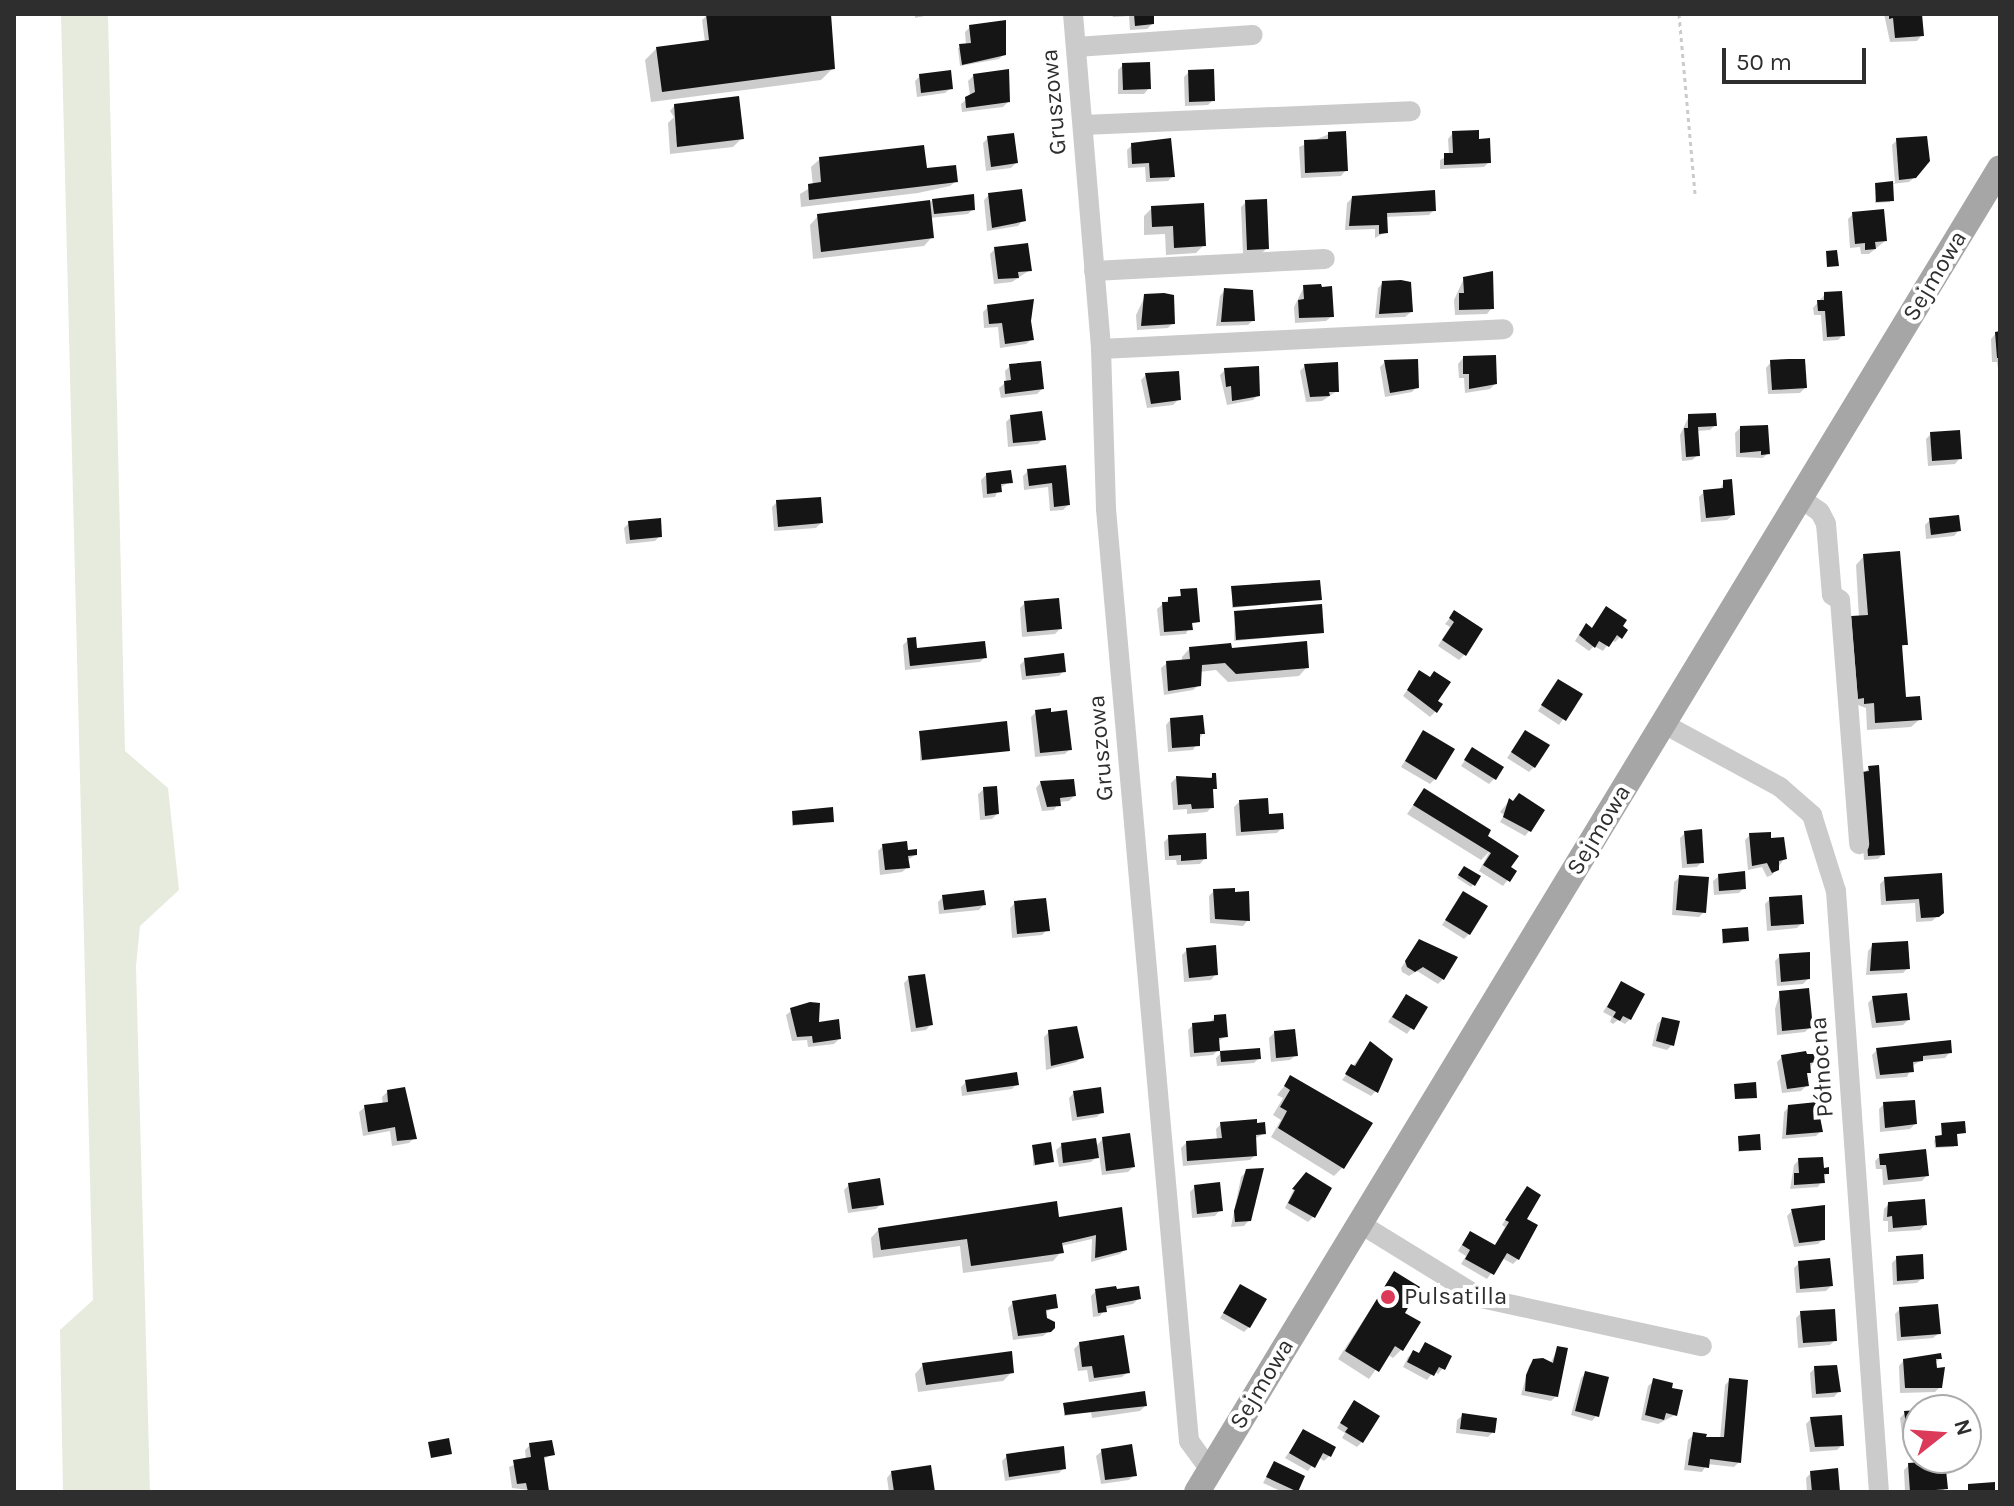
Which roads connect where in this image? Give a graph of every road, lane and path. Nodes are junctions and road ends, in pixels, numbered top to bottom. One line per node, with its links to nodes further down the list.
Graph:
1 (1073, 14): 4 (street, Gruszowa)
2 (1679, 14): 8 (path)
3 (1253, 35): 4 (street)
4 (1076, 47): 6 (street, Gruszowa)
5 (1411, 111): 6 (street)
6 (1083, 125): 10 (street, Gruszowa)
7 (2000, 168): 13 (main road, Sejmowa)
8 (1695, 193)
9 (1325, 259): 10 (street)
10 (1094, 271): 12 (street, Gruszowa)
11 (1504, 329): 12 (street)
12 (1101, 349): 18 (street, Gruszowa)
13 (1800, 498): 14 (main road, Sejmowa); 15 (street)
14 (1664, 724): 16 (main road, Sejmowa); 19 (street, Północna)
15 (1859, 844)
16 (1359, 1223): 17 (street); 18 (main road, Sejmowa)
17 (1702, 1346)
18 (1203, 1481)
19 (1879, 1492)

